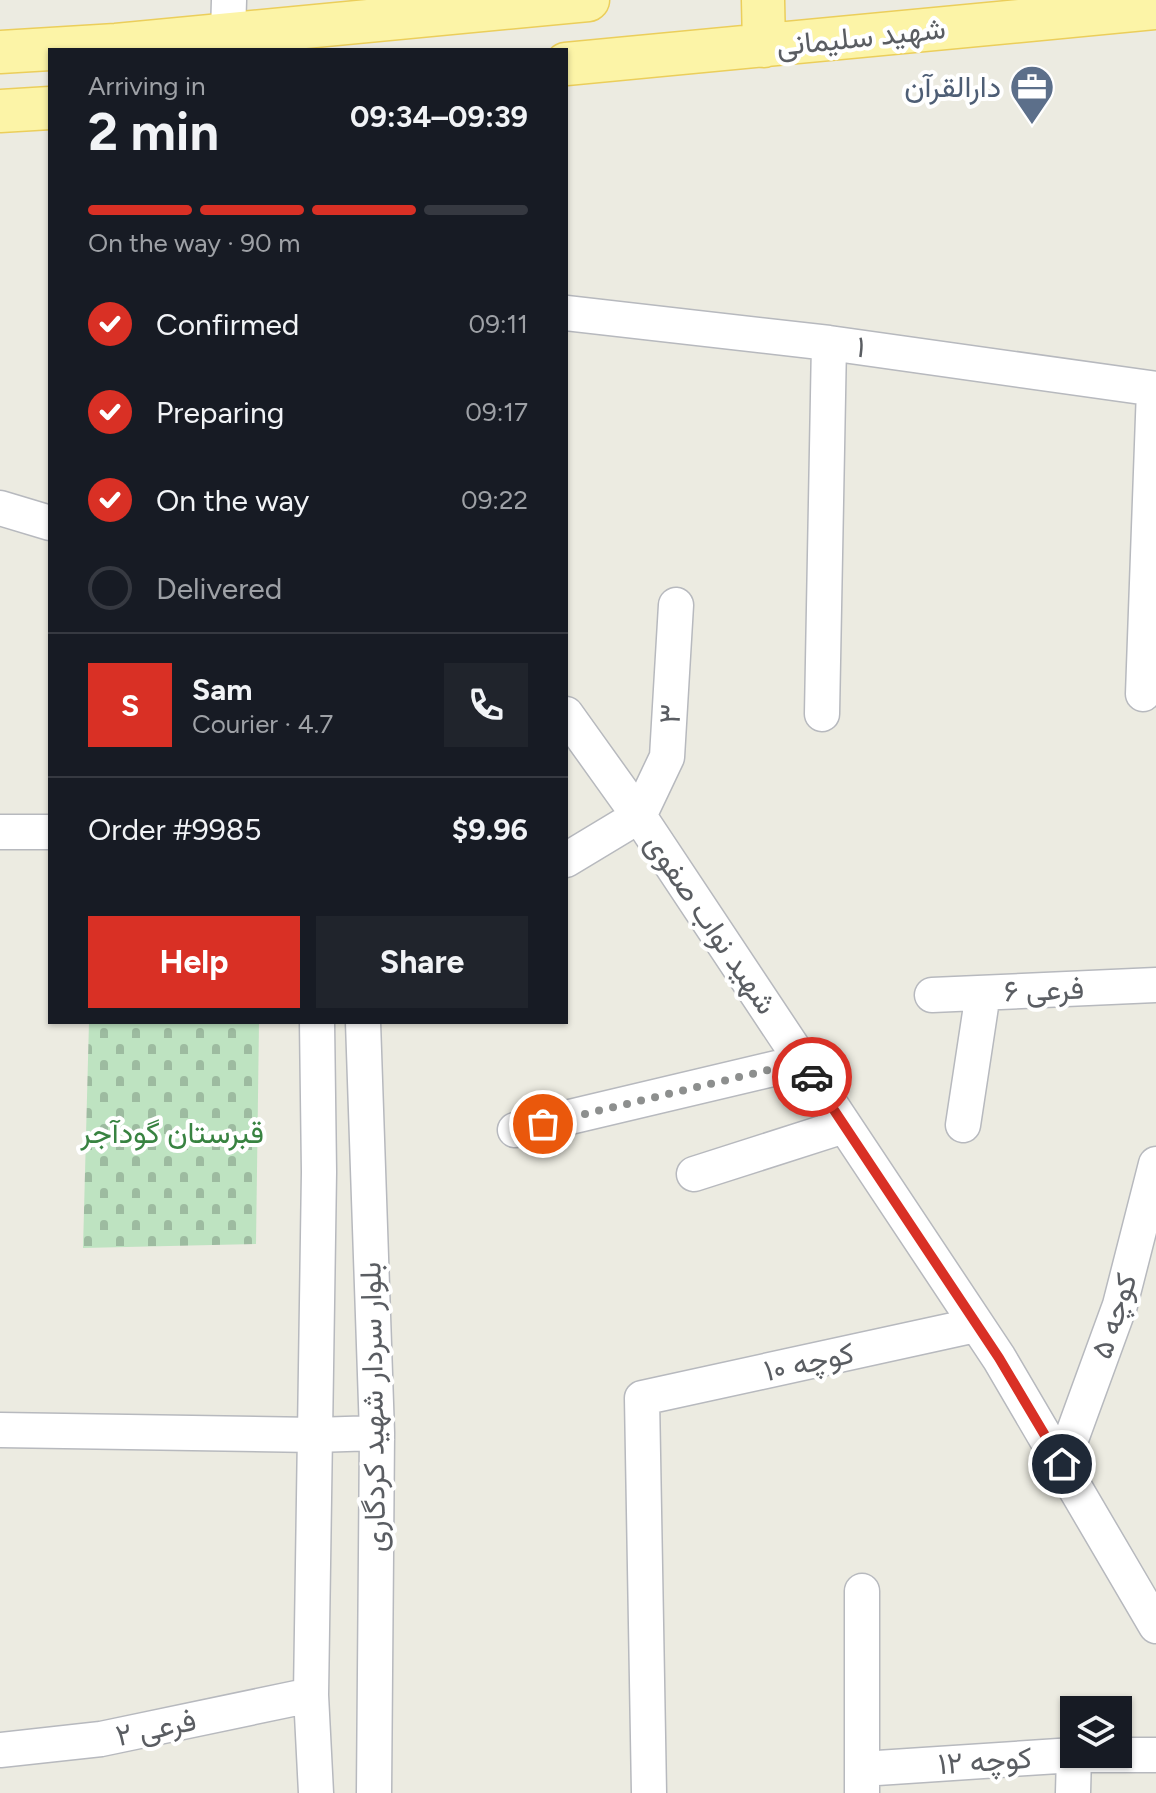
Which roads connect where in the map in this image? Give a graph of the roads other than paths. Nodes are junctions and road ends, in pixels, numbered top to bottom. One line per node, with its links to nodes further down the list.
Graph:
1 (588, 0): 4 (main road)
2 (763, 0): 6 (main road)
3 (1156, 8): 6 (main road, شهید سلیمانی)
4 (293, 14): 5 (main road)
5 (228, 17): 7 (main road)
6 (764, 46): 10 (main road, شهید سلیمانی)
7 (66, 48)
8 (48, 49): 9 (main road)
9 (0, 52)
10 (568, 64)
11 (48, 108): 12 (main road)
12 (0, 111)
13 (568, 313): 14 (street, ۱)
14 (829, 343): 15 (street, ۱); 20 (street)
15 (1155, 389): 19 (street)
16 (0, 508): 17 (street)
17 (48, 522)
18 (676, 605): 22 (street, ۳)
19 (1143, 694)
20 (822, 714)
21 (568, 717): 22 (street, شهید نواب صفوی)
22 (639, 816): 25 (street); 31 (street, شهید نواب صفوی)
23 (0, 832): 24 (street)
24 (48, 832)
25 (568, 859)
26 (1156, 985): 27 (street, فرعی ۶)
27 (983, 993): 28 (street, فرعی ۶); 32 (street)
28 (932, 995)
29 (317, 1024): 40 (street, بلوار سردار شهید کردگاری)
30 (363, 1024): 39 (street, بلوار سردار شهید کردگاری)
31 (802, 1062): 33 (street, شهید نواب صفوی); 34 (street)
32 (963, 1125)
33 (844, 1126): 36 (street); 37 (street, شهید نواب صفوی)
34 (515, 1130)
35 (1156, 1164): 41 (street, کوچه ۵)
36 (694, 1174)
37 (976, 1325): 41 (street, شهید نواب صفوی); 53 (street, کوچه ۱۰)
38 (0, 1430): 40 (street)
39 (377, 1433): 40 (street); 52 (street, بلوار سردار شهید کردگاری)
40 (315, 1435): 44 (street, بلوار سردار شهید کردگاری)
41 (1062, 1464): 43 (street, شهید نواب صفوی)
42 (862, 1591): 50 (street)
43 (1156, 1626)
44 (311, 1695): 45 (street, فرعی ۲); 51 (street, بلوار سردار شهید کردگاری)
45 (0, 1750)
46 (1132, 1755): 47 (street, کوچه ۱۲)
47 (1156, 1755)
48 (1060, 1757): 50 (street, کوچه ۱۲)
49 (1074, 1768): 54 (street)
50 (862, 1781)
51 (316, 1793)
52 (374, 1793)
53 (649, 1793)
54 (1073, 1793)

